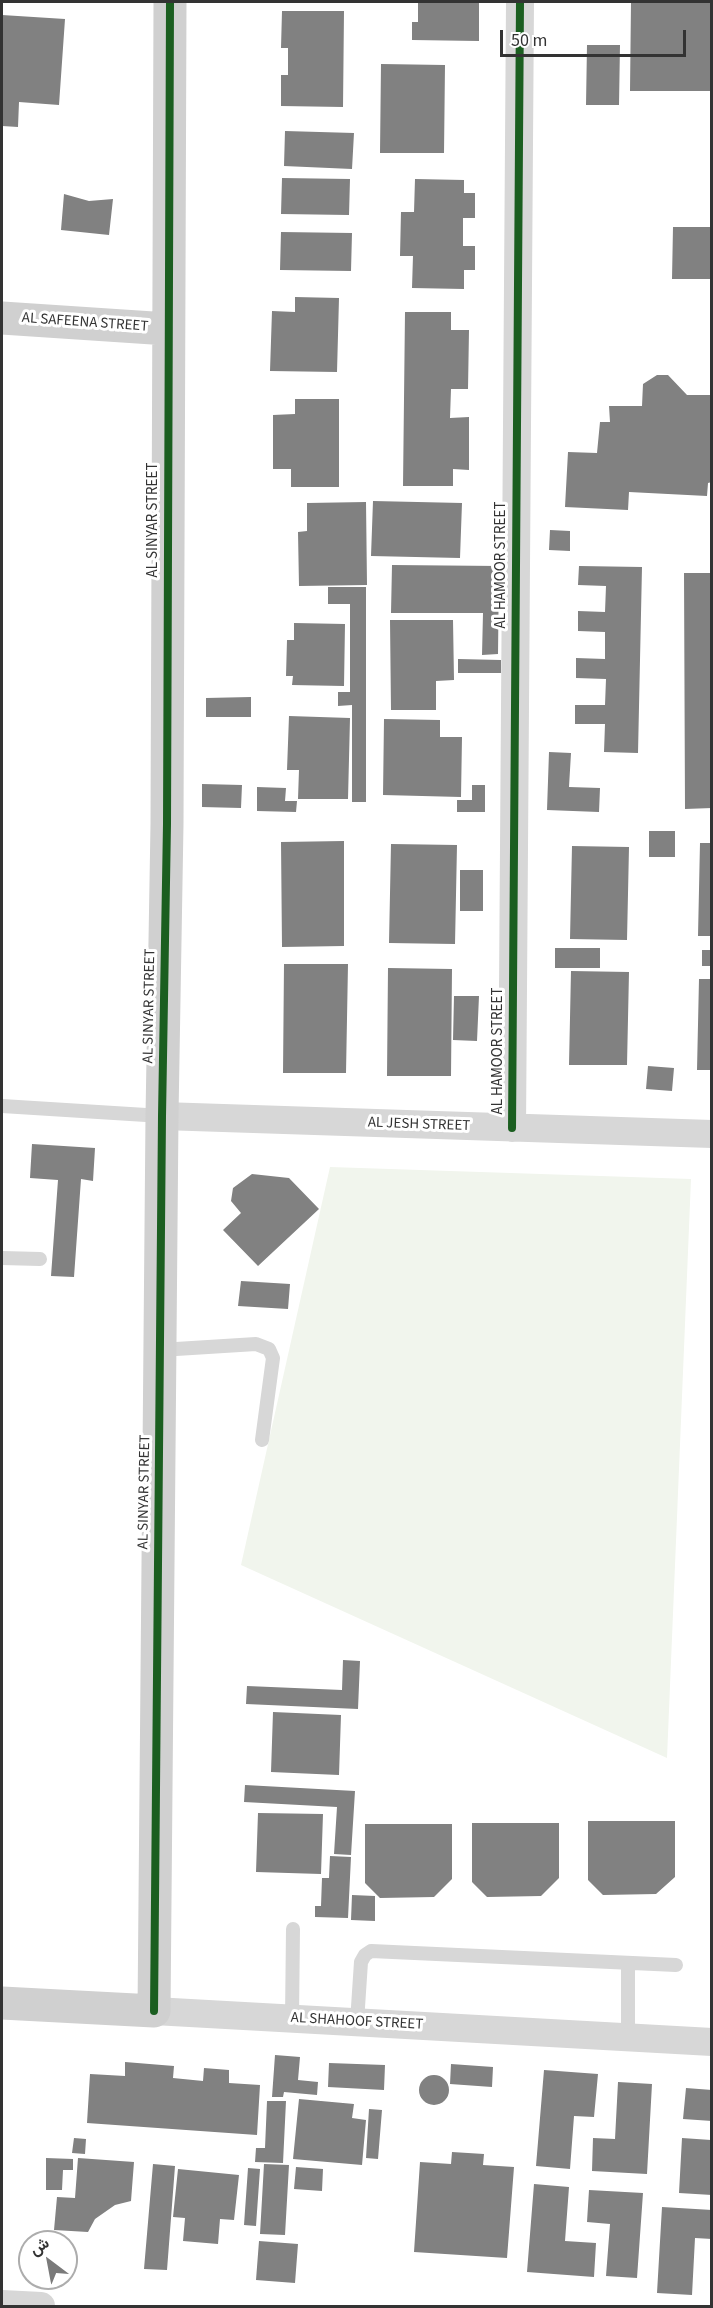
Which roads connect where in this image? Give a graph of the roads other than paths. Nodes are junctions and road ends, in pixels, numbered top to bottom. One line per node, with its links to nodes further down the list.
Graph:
1 (170, 2): 4 (street, AL SINYAR STREET)
2 (520, 2): 7 (street, AL HAMOOR STREET)
3 (2, 318): 4 (street, AL SAFEENA STREET)
4 (168, 329): 6 (street, AL SINYAR STREET)
5 (2, 1106): 6 (lane)
6 (162, 1116): 7 (street, AL JESH STREET); 11 (street, AL SINYAR STREET)
7 (512, 1128): 8 (street, AL JESH STREET)
8 (711, 1134)
9 (2, 1258): 10 (lane)
10 (40, 1258)
11 (160, 1350): 12 (lane); 17 (street, AL SINYAR STREET)
12 (262, 1440)
13 (293, 1929): 18 (lane)
14 (628, 1963): 15 (lane); 19 (lane); 20 (lane)
15 (675, 1965)
16 (2, 2003): 17 (street, AL SHAHOOF STREET)
17 (154, 2011): 18 (street, AL SHAHOOF STREET)
18 (292, 2018): 19 (street, AL SHAHOOF STREET)
19 (357, 2022): 20 (street, AL SHAHOOF STREET)
20 (628, 2037): 21 (street, AL SHAHOOF STREET)
21 (711, 2042)
22 (2, 2304): 23 (street)
23 (41, 2307)

